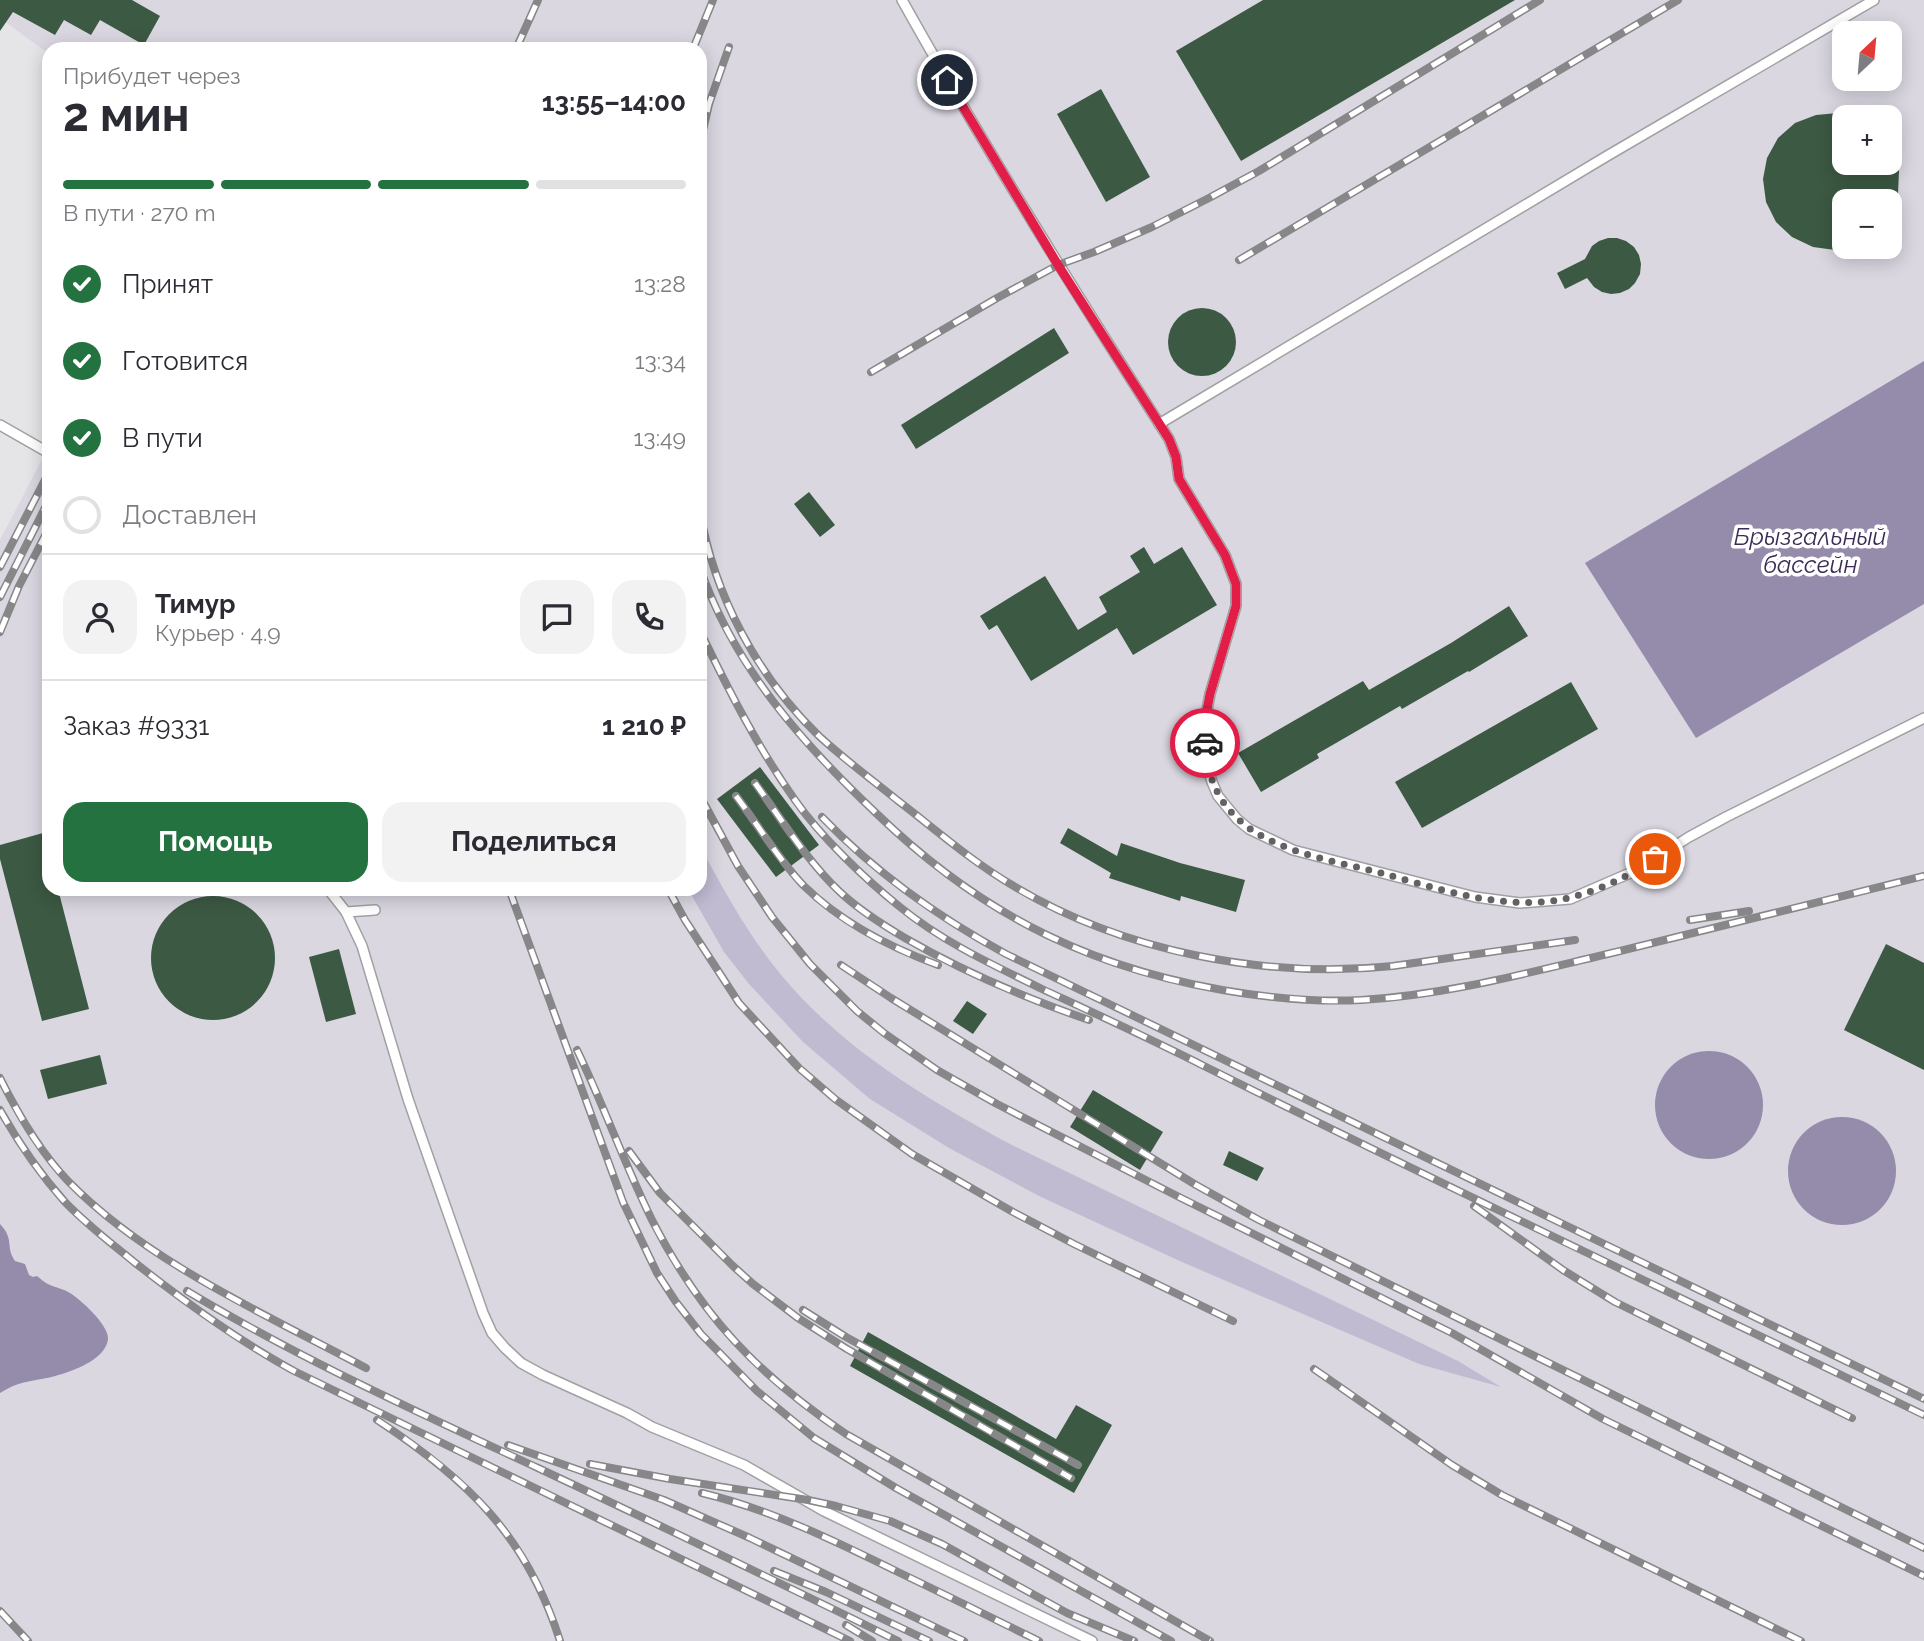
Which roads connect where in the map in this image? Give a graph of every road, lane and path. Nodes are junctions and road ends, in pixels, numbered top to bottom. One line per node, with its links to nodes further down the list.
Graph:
1 (902, 0): 3 (lane)
2 (1874, 0): 3 (lane)
3 (1159, 424): 6 (lane)
4 (0, 425): 5 (lane)
5 (42, 449)
6 (1924, 718)
7 (333, 896): 9 (lane)
8 (375, 911): 9 (lane)
9 (346, 912): 10 (lane)
10 (1092, 1641)

